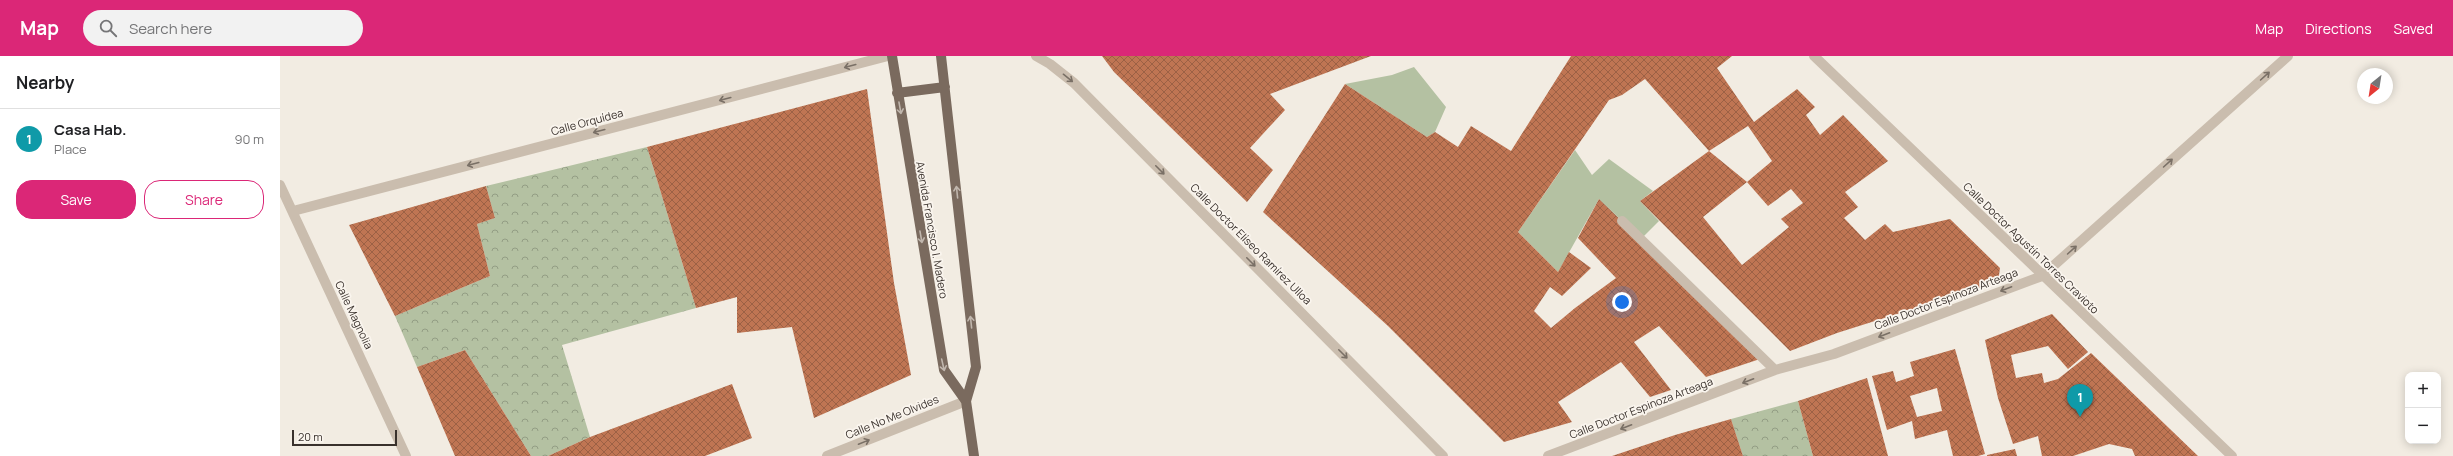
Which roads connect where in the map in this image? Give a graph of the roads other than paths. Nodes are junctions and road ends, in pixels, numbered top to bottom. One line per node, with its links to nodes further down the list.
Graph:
1 (888, 56): 10 (street, Calle Orquídea, one-way to 10)
2 (892, 56): 8 (main road, Avenida Francisco I. Madero)
3 (941, 56): 7 (main road, Avenida Francisco I. Madero)
4 (1036, 56): 18 (street, Calle Doctor Elíseo Ramírez Ulloa, one-way to 18)
5 (1814, 56): 12 (street, Calle Doctor Agustín Torres Cravioto)
6 (2288, 56): 12 (street, Calle Doctor Espinoza Arteaga, one-way to 6)
7 (945, 87): 8 (main road); 14 (main road, Avenida Francisco I. Madero, one-way to 7)
8 (897, 93): 14 (main road, Avenida Francisco I. Madero, one-way to 14)
9 (280, 185): 10 (street, Calle Magnolia)
10 (293, 211): 15 (street, Calle Magnolia)
11 (1622, 221): 13 (street)
12 (2042, 276): 13 (street, Calle Doctor Espinoza Arteaga, one-way to 13); 20 (street, Calle Doctor Agustín Torres Cravioto)
13 (1776, 370): 19 (street, Calle Doctor Espinoza Arteaga, one-way to 19)
14 (966, 401): 16 (street, Calle No Me Olvides, one-way to 14); 17 (main road, Avenida Francisco I. Madero)
15 (406, 456)
16 (827, 456)
17 (974, 456)
18 (1443, 456)
19 (1548, 456)
20 (2232, 456)

